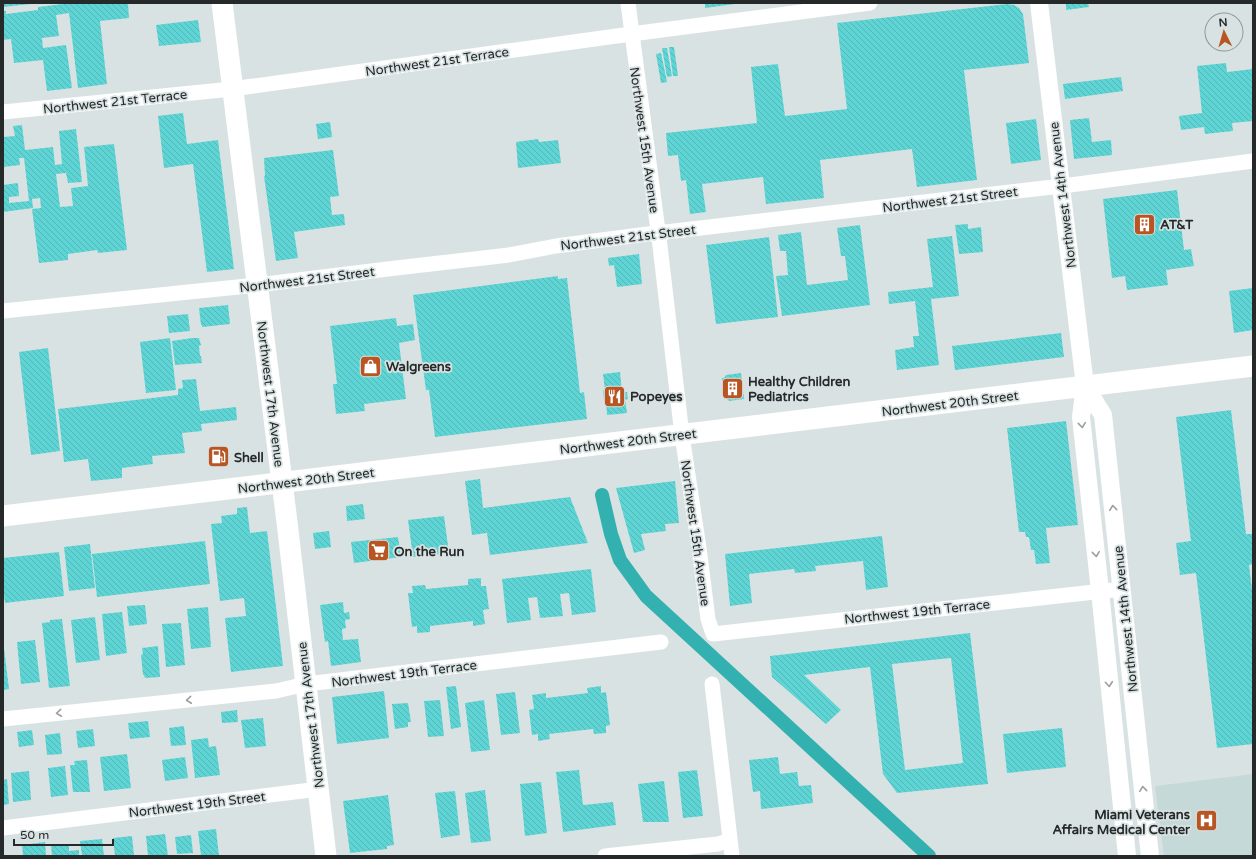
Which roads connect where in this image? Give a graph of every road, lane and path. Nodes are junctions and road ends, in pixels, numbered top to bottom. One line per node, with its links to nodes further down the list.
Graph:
1 (222, 3): 6 (main road, Northwest 17th Avenue)
2 (628, 3): 5 (street, Northwest 15th Avenue)
3 (870, 3): 5 (street, Northwest 21st Terrace)
4 (1039, 3): 9 (street, Northwest 14th Avenue)
5 (631, 34): 6 (street, Northwest 21st Terrace); 10 (street, Northwest 15th Avenue)
6 (232, 89): 7 (street, Northwest 21st Terrace); 11 (main road, Northwest 17th Avenue)
7 (3, 112)
8 (1253, 161): 9 (street, Northwest 21st Street)
9 (1061, 186): 10 (street, Northwest 21st Street); 14 (street, Northwest 14th Avenue)
10 (658, 233): 11 (street, Northwest 21st Street); 15 (street, Northwest 15th Avenue)
11 (257, 285): 12 (street, Northwest 21st Street); 16 (main road, Northwest 17th Avenue)
12 (3, 311)
13 (1253, 366): 14 (main road, Northwest 20th Street)
14 (1085, 386): 15 (main road, Northwest 20th Street); 18 (street, Northwest 14th Avenue, one-way to 14); 19 (street, Northwest 14th Avenue, one-way to 19)
15 (682, 435): 16 (main road, Northwest 20th Street); 20 (street, Northwest 15th Avenue)
16 (282, 482): 17 (main road, Northwest 20th Street); 22 (main road, Northwest 17th Avenue)
17 (3, 516)
18 (1122, 589): 19 (street, Northwest 19th Terrace); 32 (street, Northwest 14th Avenue, one-way to 18)
19 (1100, 591): 20 (street, Northwest 19th Terrace); 31 (street, Northwest 14th Avenue, one-way to 31)
20 (713, 634)
21 (661, 642): 22 (street, Northwest 19th Terrace)
22 (306, 684): 24 (street, Northwest 19th Terrace, one-way to 24); 25 (main road, Northwest 17th Avenue)
23 (712, 684): 27 (street)
24 (3, 719)
25 (319, 789): 26 (street, Northwest 19th Street); 28 (main road, Northwest 17th Avenue)
26 (3, 828)
27 (730, 840): 29 (street); 30 (street)
28 (326, 856)
29 (605, 856)
30 (732, 856)
31 (1127, 856)
32 (1150, 856)

